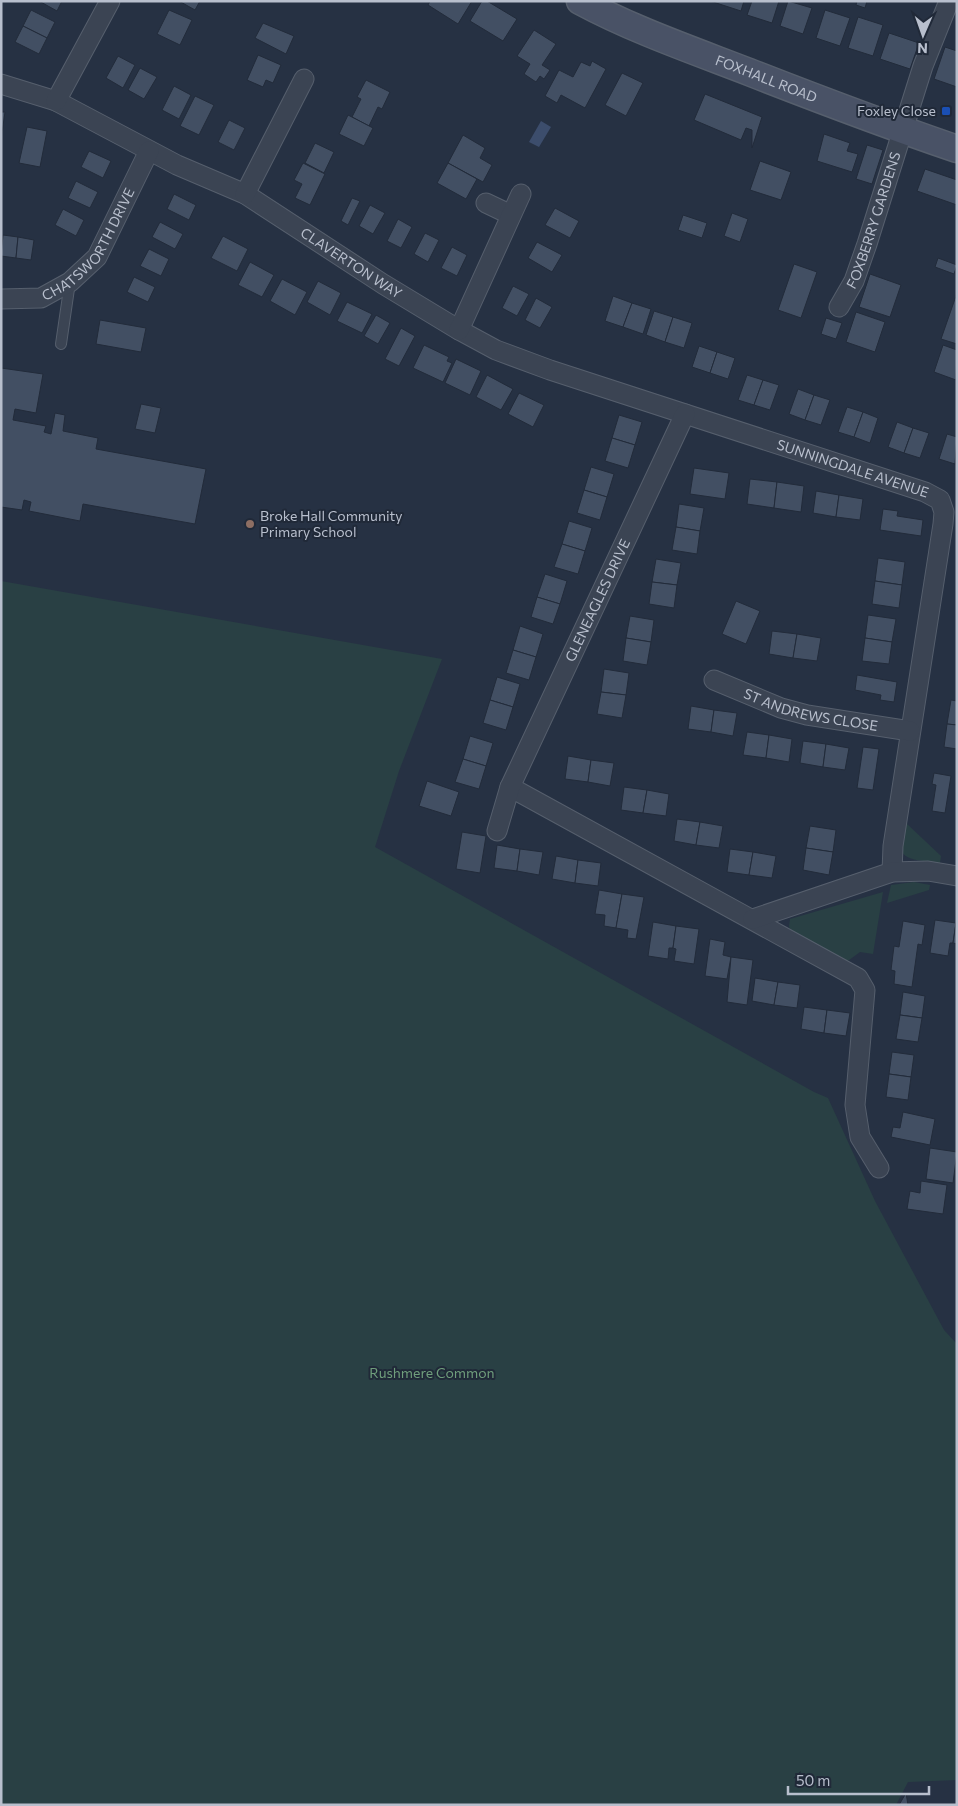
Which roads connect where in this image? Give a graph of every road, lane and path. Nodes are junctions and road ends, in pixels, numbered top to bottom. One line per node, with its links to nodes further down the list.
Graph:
1 (110, 1): 6 (street)
2 (580, 1): 7 (street, FOXHALL ROAD)
3 (949, 1): 7 (street)
4 (304, 79): 10 (street)
5 (1, 84): 6 (street, CLAVERTON WAY)
6 (56, 101): 9 (street, CLAVERTON WAY)
7 (904, 131): 8 (street, FOXHALL ROAD); 16 (street, FOXBERRY GARDENS)
8 (957, 149)
9 (149, 151): 10 (street, CLAVERTON WAY); 14 (street, CHATSWORTH DRIVE)
10 (244, 194): 17 (street, CLAVERTON WAY)
11 (521, 194): 13 (street)
12 (486, 203): 13 (street)
13 (511, 215): 17 (street)
14 (70, 282): 15 (street, CHATSWORTH DRIVE); 18 (lane)
15 (1, 299)
16 (839, 307)
17 (459, 330): 19 (street, CLAVERTON WAY)
18 (61, 344)
19 (550, 370): 20 (street, SUNNINGDALE AVENUE)
20 (685, 414): 22 (street, SUNNINGDALE AVENUE); 23 (street, GLENEAGLES DRIVE)
21 (714, 680): 22 (street, ST ANDREWS CLOSE)
22 (910, 731): 25 (street, SUNNINGDALE AVENUE)
23 (510, 787): 24 (street, GLENEAGLES DRIVE); 27 (street)
24 (497, 831)
25 (892, 872): 26 (street); 27 (street)
26 (957, 876)
27 (752, 919): 28 (street)
28 (879, 1168)

